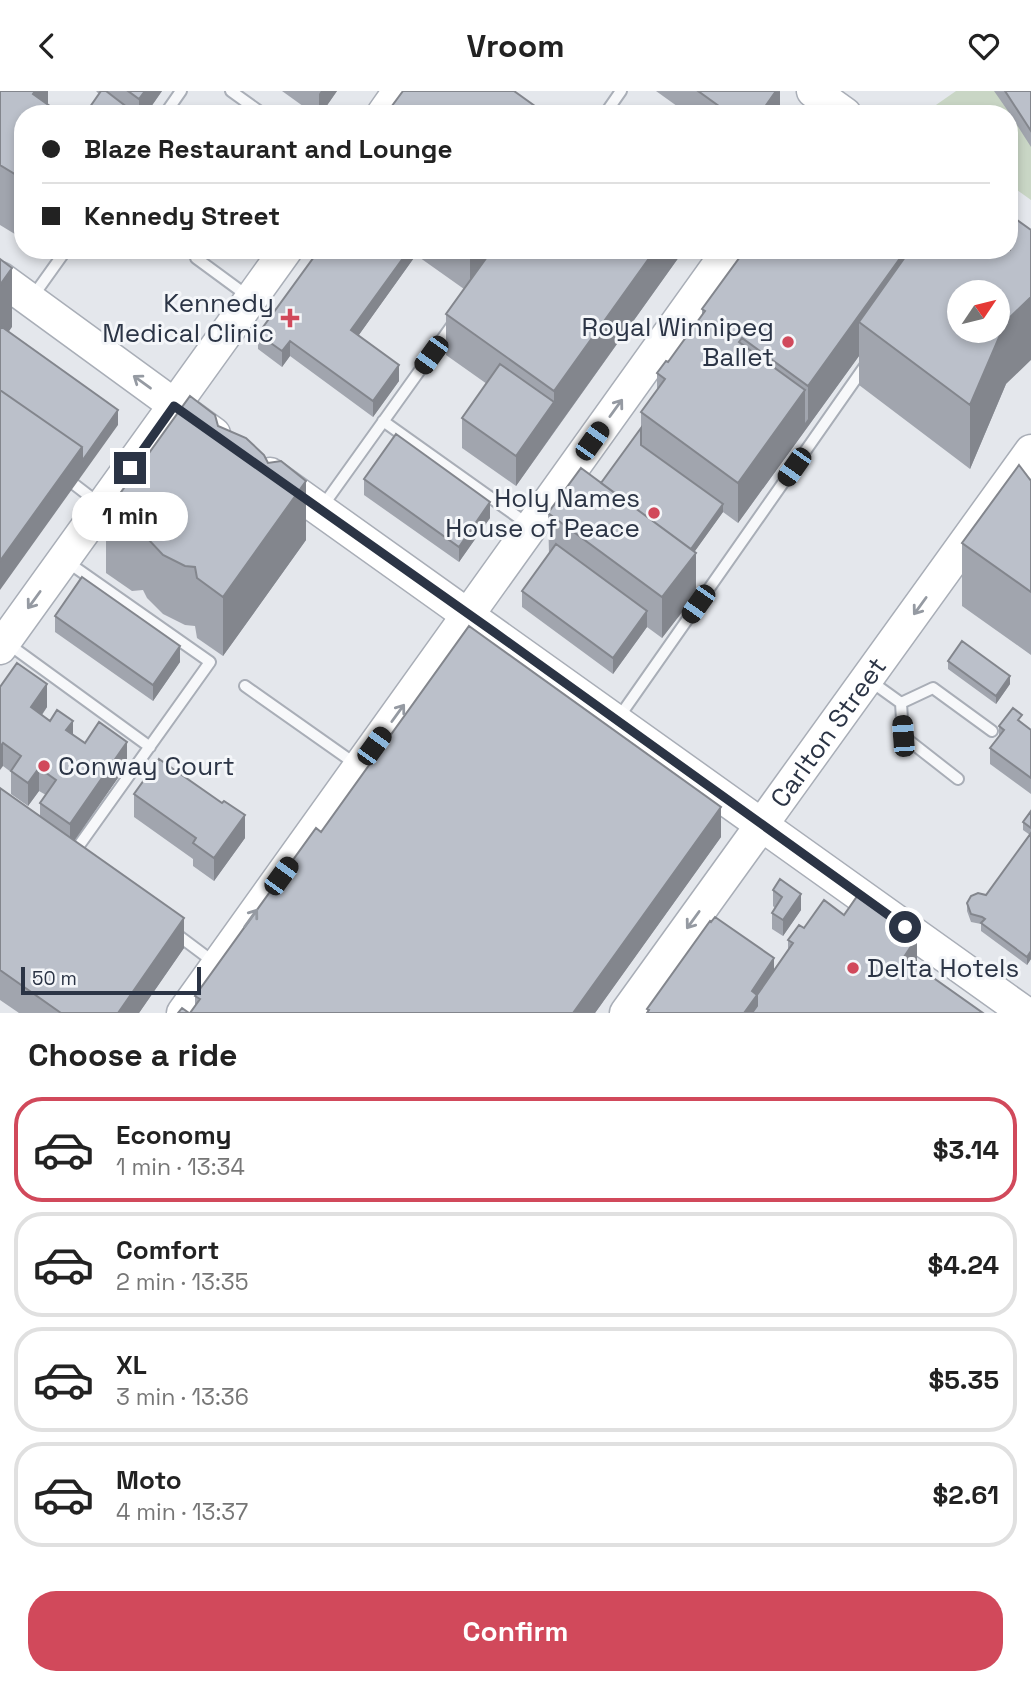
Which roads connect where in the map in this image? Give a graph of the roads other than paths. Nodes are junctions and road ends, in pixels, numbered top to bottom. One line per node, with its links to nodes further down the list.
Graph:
1 (231, 91): 2 (lane)
2 (250, 105)
3 (60, 259): 9 (lane)
4 (197, 259): 8 (lane)
5 (280, 259): 8 (street)
6 (733, 259): 18 (street, one-way to 6)
7 (0, 278): 9 (street)
8 (251, 299): 12 (street)
9 (30, 300): 12 (street, one-way to 9)
10 (460, 314): 13 (lane)
11 (874, 352): 25 (lane)
12 (174, 406): 16 (street); 17 (street)
13 (383, 421): 17 (lane); 18 (lane)
14 (1031, 451): 22 (street, Carlton Street, one-way to 22)
15 (75, 485): 16 (lane)
16 (103, 506): 19 (street)
17 (320, 509): 20 (street)
18 (531, 526): 20 (street)
19 (64, 559): 21 (street, one-way to 21); 27 (lane)
20 (468, 614): 25 (street); 28 (street, one-way to 20)
21 (2, 645): 27 (lane)
22 (867, 679): 24 (lane); 30 (street, Carlton Street)
23 (245, 686): 28 (lane)
24 (901, 703): 26 (lane); 29 (lane)
25 (616, 721): 30 (street)
26 (992, 731)
27 (150, 747): 31 (lane)
28 (359, 767): 33 (street, one-way to 28)
29 (958, 779)
30 (761, 825): 35 (street, Carlton Street, one-way to 35); 36 (street)
31 (60, 851)
32 (165, 926): 33 (lane)
33 (218, 964): 34 (street)
34 (183, 1013)
35 (626, 1013)
36 (1025, 1013)

